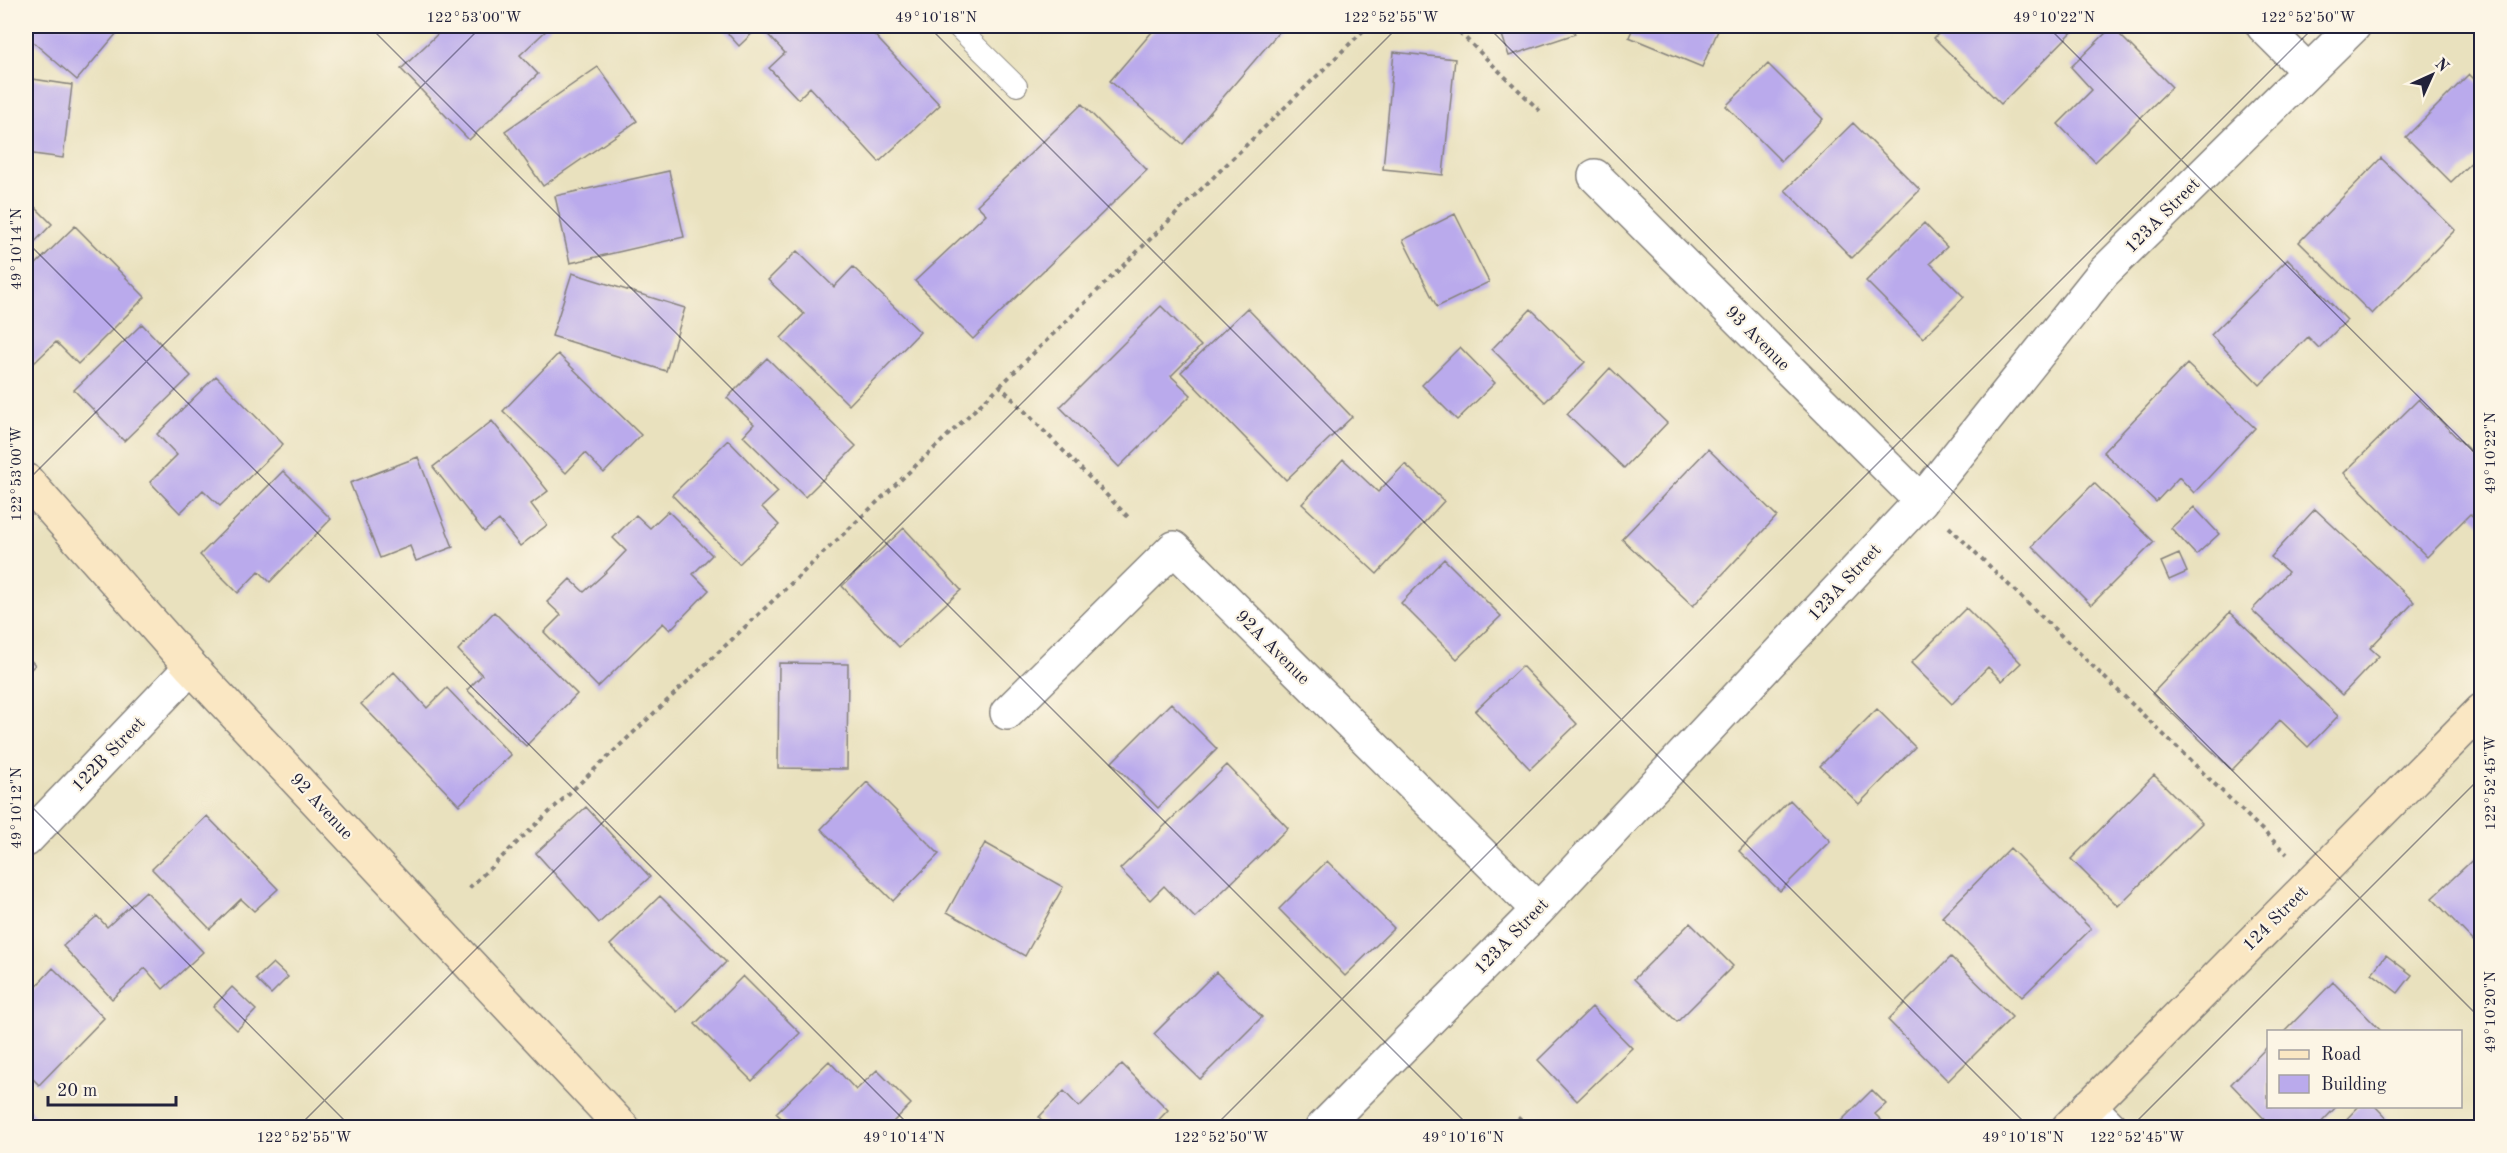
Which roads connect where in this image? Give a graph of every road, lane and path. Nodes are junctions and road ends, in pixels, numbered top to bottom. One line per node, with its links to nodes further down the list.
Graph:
1 (956, 26): 7 (lane)
2 (1368, 26): 10 (path)
3 (1453, 26): 8 (path)
4 (2263, 26): 6 (street)
5 (2354, 26): 6 (street, 123A Street)
6 (2308, 71): 12 (street, 123A Street)
7 (1017, 86)
8 (1541, 112)
9 (1595, 176): 12 (street, 93 Avenue)
10 (1000, 387): 13 (path); 20 (path)
11 (26, 480): 15 (street, 92 Avenue)
12 (1921, 501): 21 (street, 123A Street)
13 (1130, 519)
14 (1944, 523): 19 (path)
15 (191, 667): 18 (street, 122B Street); 23 (street, 92 Avenue)
16 (2481, 710): 19 (street, 124 Street)
17 (1007, 713): 21 (street, 92A Avenue)
18 (26, 840)
19 (2313, 879): 22 (street, 124 Street)
20 (469, 888)
21 (1538, 910): 24 (street, 123A Street)
22 (2089, 1120)
23 (623, 1128)
24 (1322, 1128)

